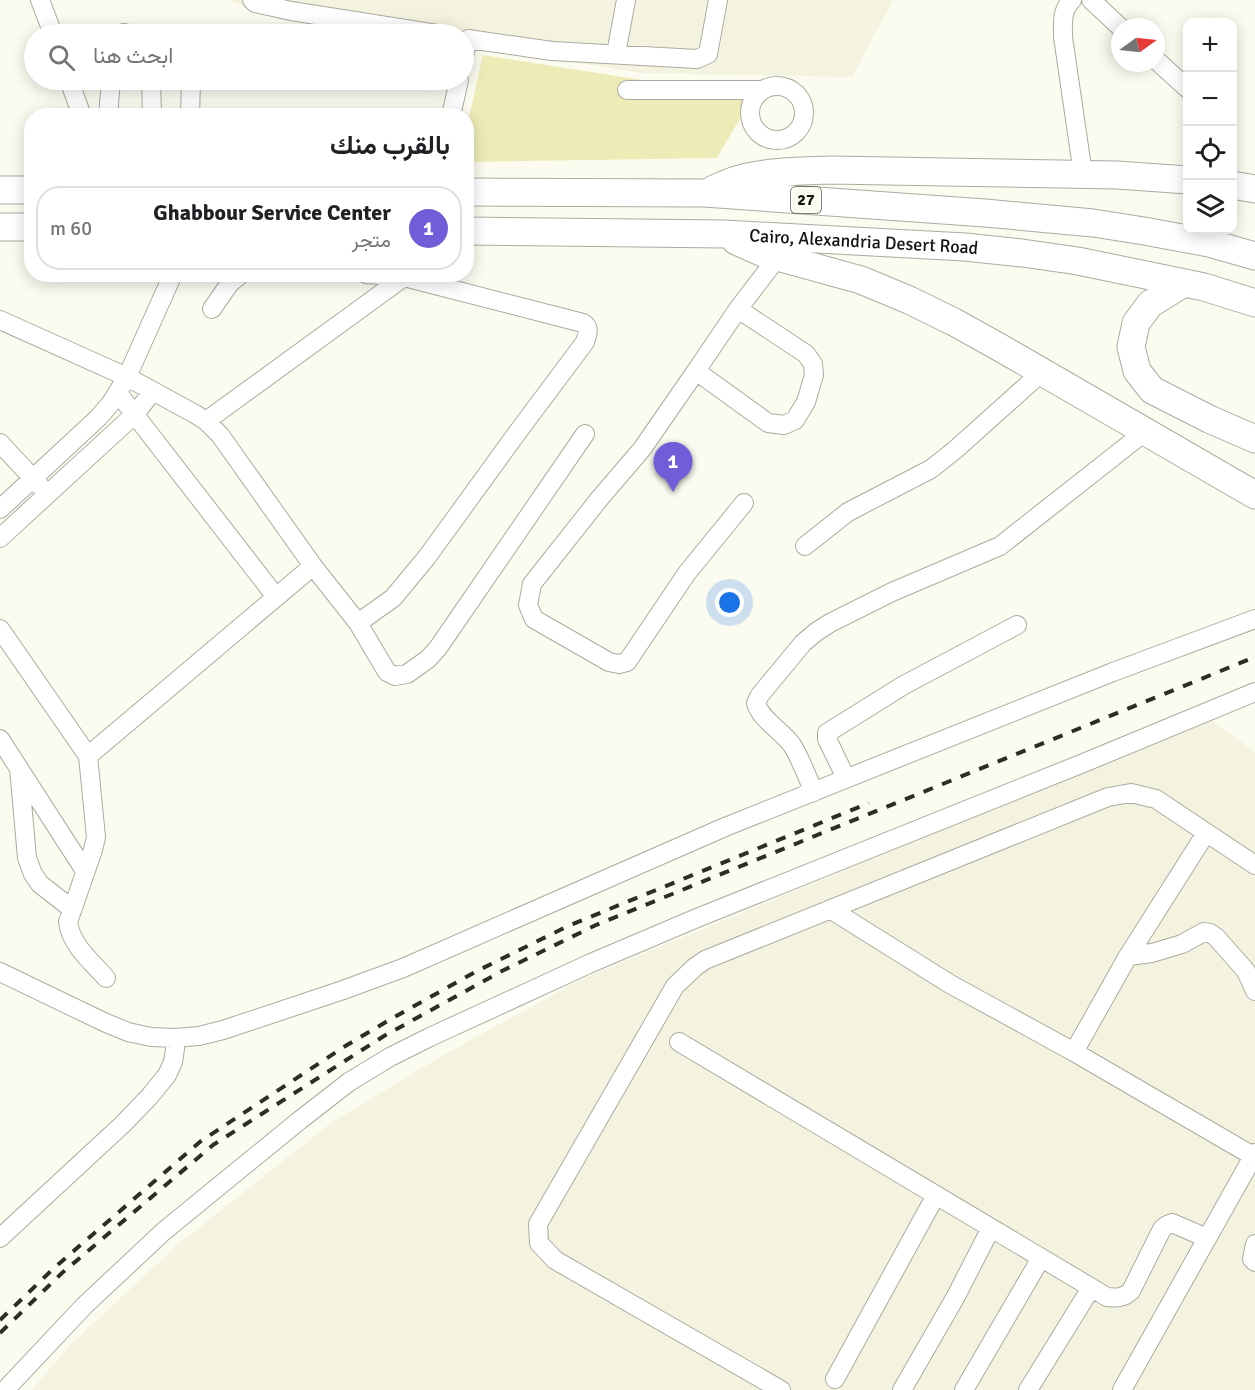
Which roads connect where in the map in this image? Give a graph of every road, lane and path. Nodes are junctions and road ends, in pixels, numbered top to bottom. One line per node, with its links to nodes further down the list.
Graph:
1 (40, 0): 8 (street)
2 (252, 0): 9 (street)
3 (626, 0): 11 (street)
4 (718, 0): 11 (street)
5 (1072, 0): 28 (street)
6 (1091, 0): 7 (street)
7 (1111, 19)
8 (48, 24)
9 (374, 24)
10 (474, 46): 11 (street)
11 (616, 54)
12 (1165, 68): 13 (street)
13 (1183, 84)
14 (73, 90): 21 (street)
15 (110, 90): 22 (street)
16 (151, 90): 23 (street)
17 (191, 90): 24 (street)
18 (457, 90): 25 (street)
19 (627, 90): 20 (street)
20 (762, 90): 26 (street); 26 (street)
21 (79, 108)
22 (109, 108)
23 (152, 108)
24 (190, 108)
25 (453, 108)
26 (779, 141): 27 (street)
27 (777, 173): 28 (highway); 35 (highway)
28 (1083, 174): 29 (highway)
29 (1183, 180)
30 (1237, 186): 31 (highway)
31 (1255, 189)
32 (0, 190): 33 (highway)
33 (24, 190)
34 (474, 192): 35 (highway, Cairo, Alexandria Desert Road / 27)
35 (704, 193): 40 (highway, Cairo, Alexandria Desert Road / 27)
36 (0, 227): 37 (highway)
37 (24, 227)
38 (474, 231): 39 (highway, Cairo, Alexandria Desert Road / 27)
39 (724, 234): 41 (highway); 46 (highway, Cairo, Alexandria Desert Road / 27)
40 (1255, 256)
41 (777, 258): 49 (street); 52 (highway)
42 (169, 282): 53 (street)
43 (231, 282): 48 (street)
44 (397, 282): 56 (street)
45 (423, 282): 71 (street)
46 (1194, 285): 47 (highway, Cairo, Alexandria Desert Road / 27); 59 (highway)
47 (1255, 303)
48 (212, 309)
49 (738, 309): 51 (street); 51 (street)
50 (0, 320): 53 (street)
51 (696, 371): 64 (street)
52 (1042, 372): 57 (highway); 67 (street)
53 (123, 385): 54 (street); 55 (street); 61 (street)
54 (153, 391): 55 (street); 56 (street)
55 (135, 414): 62 (street); 69 (street)
56 (206, 421): 68 (street)
57 (1146, 431): 63 (highway); 79 (street)
58 (585, 434): 71 (street)
59 (1255, 440)
60 (0, 443): 61 (street)
61 (33, 478): 62 (street); 65 (street)
62 (47, 494): 66 (street)
63 (1255, 495)
64 (744, 503)
65 (0, 509)
66 (0, 538)
67 (805, 546)
68 (313, 566): 69 (street); 71 (street)
69 (276, 597): 76 (street)
70 (1255, 619): 78 (street)
71 (358, 623)
72 (1017, 625): 78 (street)
73 (0, 629): 76 (street)
74 (1255, 692): 102 (street)
75 (0, 739): 77 (street)
76 (88, 756): 82 (street)
77 (19, 768): 82 (street); 83 (street)
78 (846, 778): 79 (street)
79 (814, 792): 89 (street)
80 (1206, 833): 81 (street); 84 (street); 85 (street)
81 (1255, 865)
82 (85, 871): 83 (street)
83 (72, 909): 87 (street)
84 (830, 909): 91 (street); 103 (street)
85 (1128, 956): 88 (street); 91 (street)
86 (0, 972): 89 (street)
87 (106, 978)
88 (1255, 991)
89 (175, 1038): 95 (street)
90 (679, 1042): 93 (street)
91 (1074, 1052): 92 (street)
92 (1254, 1154): 96 (street)
93 (936, 1196): 94 (street); 101 (street)
94 (991, 1228): 98 (street); 104 (street)
95 (0, 1238)
96 (1207, 1238): 100 (street); 107 (street)
97 (1255, 1244): 99 (street)
98 (1041, 1258): 100 (street); 105 (street)
99 (1255, 1262)
100 (1091, 1288): 106 (street)
101 (835, 1379)
102 (5, 1390)
103 (782, 1390)
104 (902, 1390)
105 (963, 1390)
106 (1028, 1390)
107 (1122, 1390)

